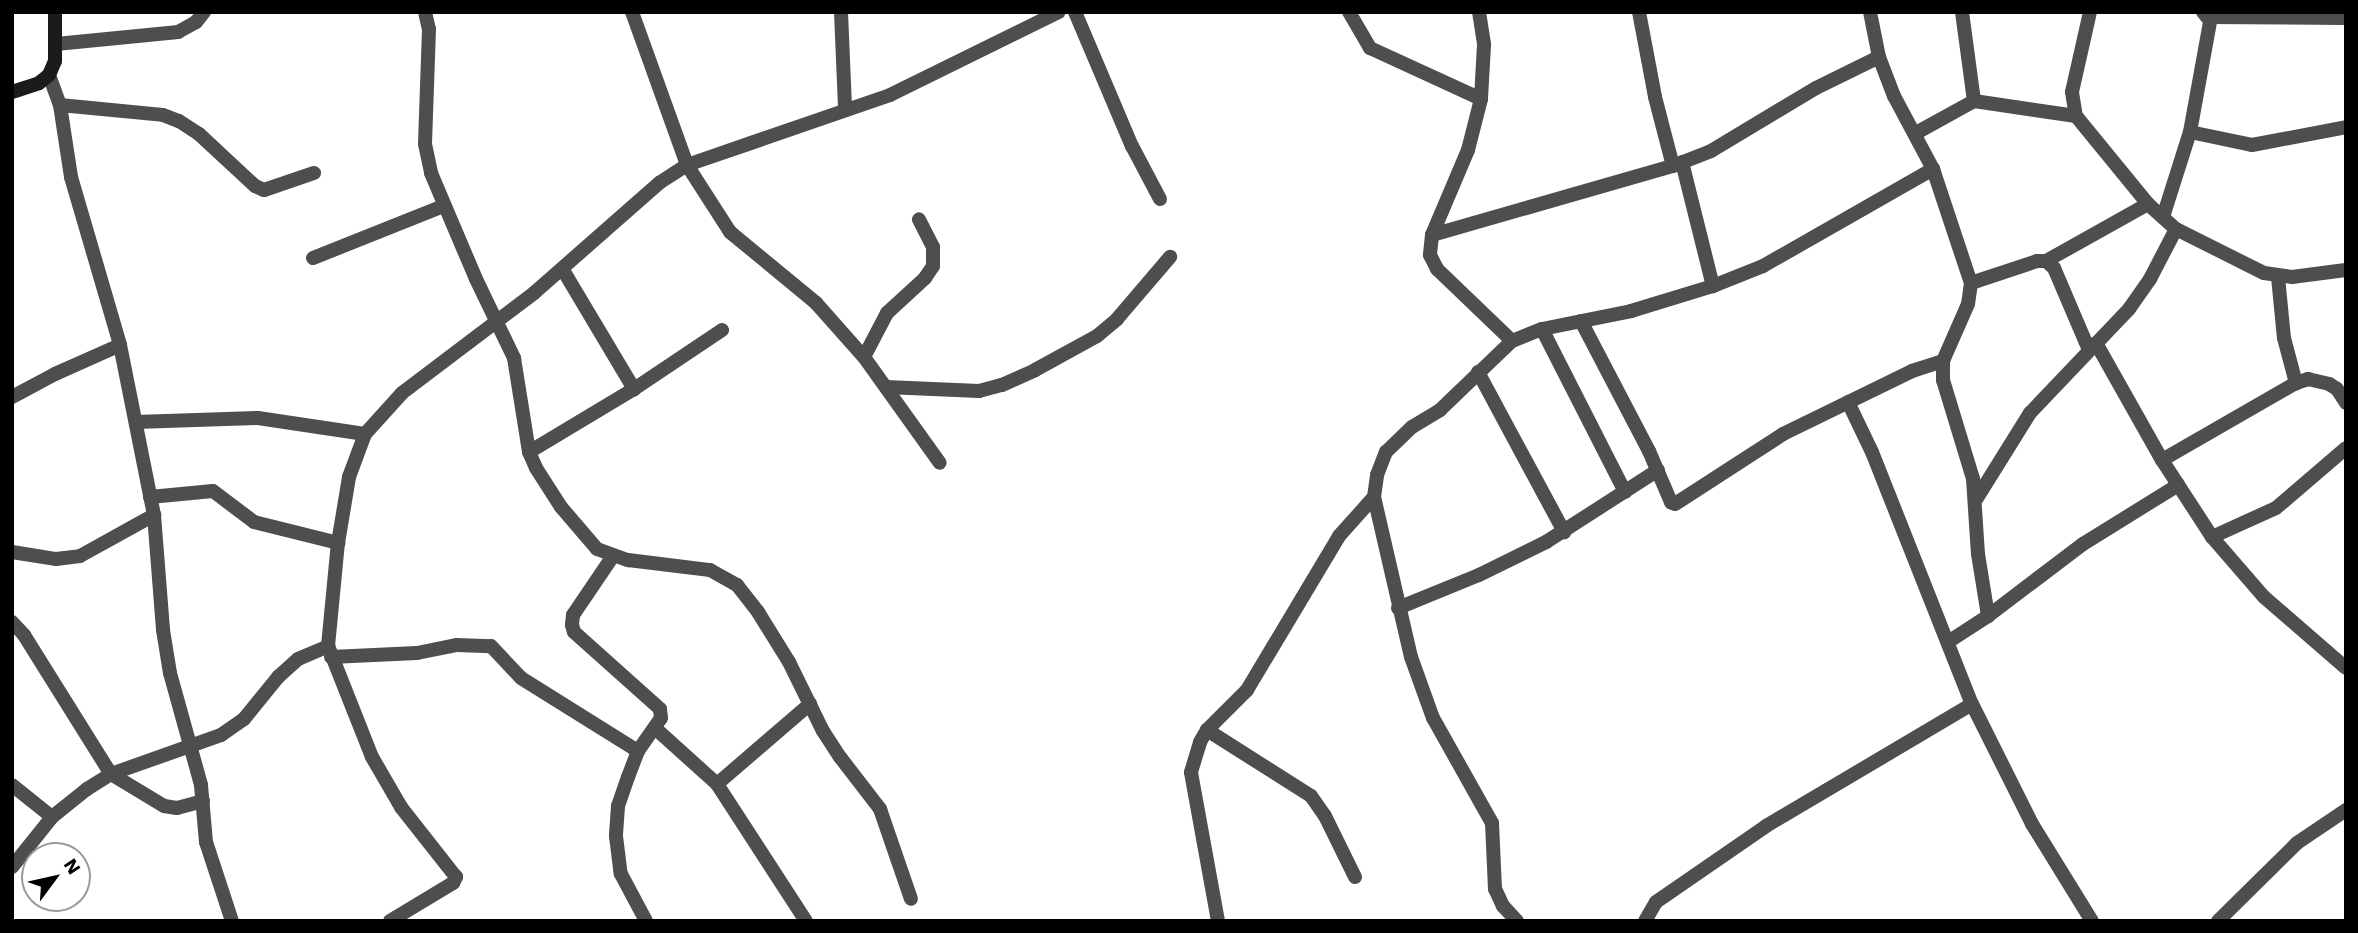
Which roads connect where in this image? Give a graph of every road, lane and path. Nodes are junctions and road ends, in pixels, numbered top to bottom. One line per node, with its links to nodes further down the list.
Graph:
1 (55, 12): 17 (street)
2 (204, 12): 17 (street)
3 (425, 12): 35 (street)
4 (632, 12): 30 (street)
5 (841, 12): 24 (street)
6 (1059, 12): 24 (street)
7 (1075, 12): 33 (street)
8 (1349, 12): 21 (street)
9 (1479, 12): 21 (street)
10 (1639, 12): 29 (street)
11 (1870, 12): 18 (street)
12 (1962, 12): 22 (street)
13 (2090, 12): 25 (street)
14 (2256, 14): 15 (street); 16 (street)
15 (2207, 15): 27 (street)
16 (2346, 18)
17 (56, 44): 19 (street)
18 (1879, 57): 28 (street); 29 (street)
19 (49, 75): 20 (street); 23 (street)
20 (12, 92)
21 (1481, 99): 39 (street)
22 (1973, 101): 25 (street); 28 (street)
23 (60, 105): 32 (street); 53 (street)
24 (845, 109): 30 (street)
25 (2076, 116): 34 (street)
26 (2346, 127): 27 (street)
27 (2190, 132): 36 (street)
28 (1916, 133): 31 (street)
29 (1678, 164): 39 (street); 47 (street)
30 (687, 165): 43 (street); 55 (street)
31 (1933, 169): 46 (street); 47 (street)
32 (314, 173)
33 (1160, 199)
34 (2148, 204): 36 (street); 42 (street)
35 (444, 206): 41 (street); 49 (street)
36 (2163, 217): 38 (street)
37 (919, 219): 55 (street)
38 (2176, 229): 45 (street); 54 (street)
39 (1432, 235): 52 (street)
40 (1170, 257): 59 (street)
41 (313, 258)
42 (2046, 261): 46 (street); 54 (street)
43 (563, 270): 49 (street); 60 (street)
44 (2346, 270): 45 (street)
45 (2278, 277): 58 (street)
46 (1971, 283): 56 (street)
47 (1713, 286): 48 (street)
48 (1581, 321): 50 (street); 70 (street)
49 (496, 322): 65 (street); 67 (street)
50 (1542, 329): 52 (street); 72 (street)
51 (722, 330): 60 (street)
52 (1512, 341): 57 (street)
53 (120, 345): 61 (street); 64 (street)
54 (2092, 346): 68 (street); 75 (street)
55 (864, 357): 59 (street)
56 (1943, 361): 62 (street); 75 (street)
57 (1478, 372): 73 (street); 77 (street)
58 (2296, 383): 63 (street); 68 (street)
59 (886, 387): 69 (street)
60 (634, 389): 67 (street)
61 (12, 397)
62 (1848, 401): 70 (street); 85 (street)
63 (2346, 403)
64 (136, 422): 65 (street); 74 (street)
65 (365, 434): 79 (street)
66 (2346, 448): 78 (street)
67 (530, 452): 81 (street)
68 (2162, 460): 71 (street)
69 (940, 463)
70 (1658, 470): 72 (street)
71 (2178, 485): 78 (street); 83 (street)
72 (1625, 492): 77 (street)
73 (1374, 497): 82 (street); 91 (street)
74 (150, 498): 76 (street); 79 (street)
75 (1977, 498): 83 (street)
76 (154, 516): 80 (street); 92 (street)
77 (1564, 532): 82 (street)
78 (2212, 537): 87 (street)
79 (338, 543): 86 (street)
80 (12, 552)
81 (613, 556): 88 (street); 90 (street)
82 (1398, 608): 108 (street)
83 (1988, 616): 85 (street)
84 (12, 622): 94 (street)
85 (1948, 642): 89 (street)
86 (329, 651): 92 (street); 93 (street); 104 (street)
87 (2346, 668)
88 (810, 704): 95 (street); 102 (street)
89 (1972, 704): 109 (street); 110 (street)
90 (656, 729): 93 (street); 95 (street)
91 (1207, 730): 101 (street); 107 (street)
92 (190, 747): 94 (street); 97 (street)
93 (638, 751): 105 (street)
94 (111, 774): 97 (street); 99 (street)
95 (716, 784): 106 (street)
96 (12, 785): 99 (street)
97 (202, 801): 103 (street)
98 (2346, 810): 111 (street)
99 (52, 817): 100 (street)
100 (12, 867)
101 (1355, 877)
102 (911, 899)
103 (232, 921)
104 (390, 921)
105 (646, 921)
106 (806, 921)
107 (1218, 921)
108 (1517, 921)
109 (1645, 921)
110 (2092, 921)
111 (2218, 921)

